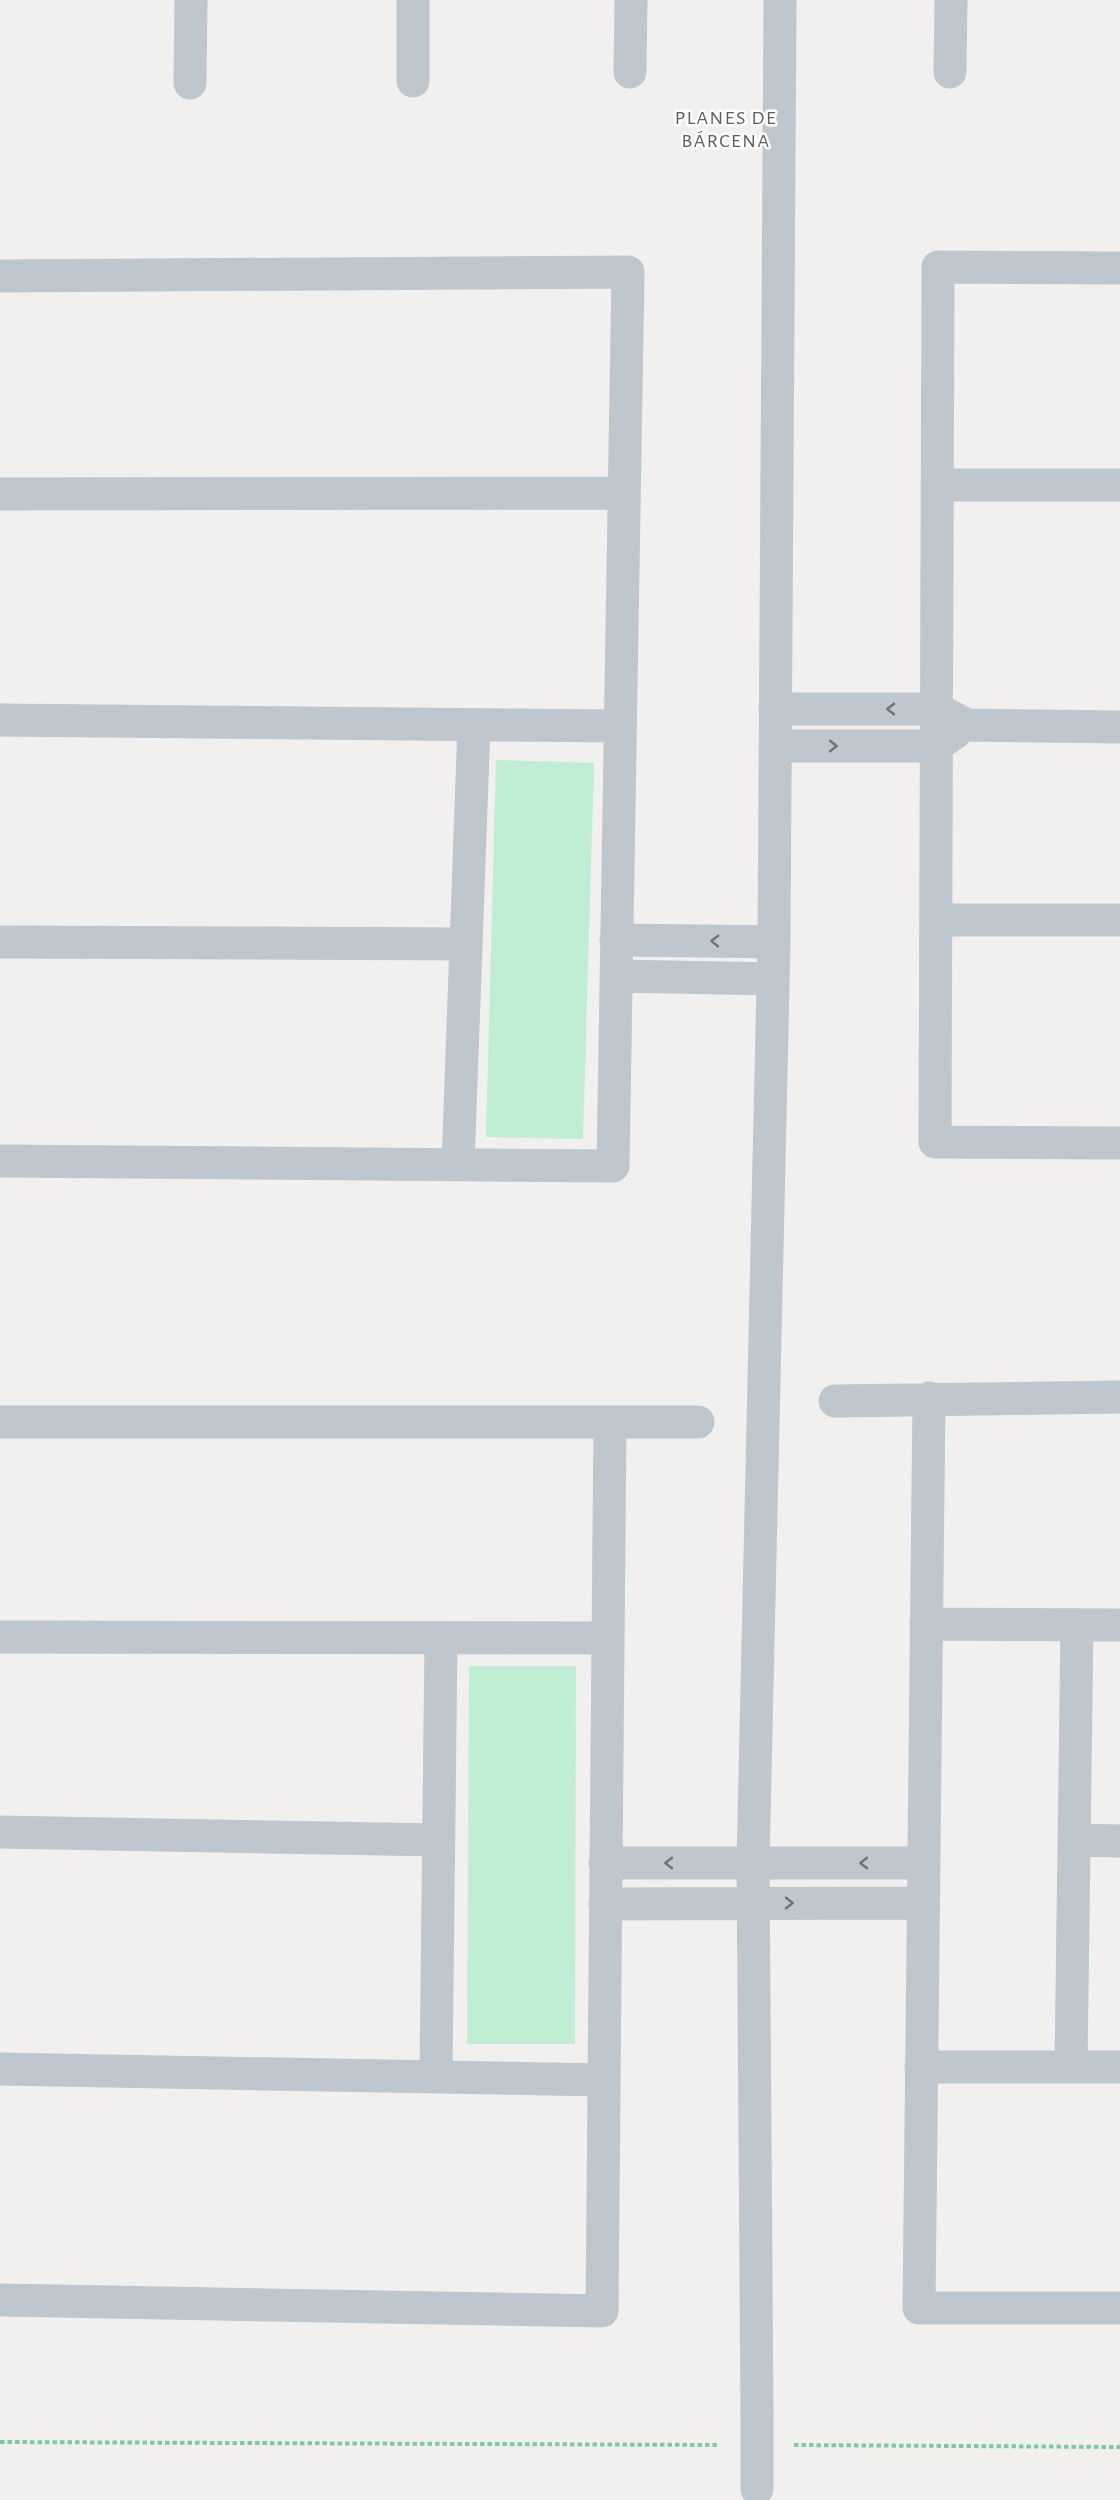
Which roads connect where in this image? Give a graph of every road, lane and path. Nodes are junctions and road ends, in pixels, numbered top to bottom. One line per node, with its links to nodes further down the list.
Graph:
1 (191, 0): 9 (street)
2 (413, 0): 8 (street)
3 (631, 0): 6 (street)
4 (780, 0): 16 (street)
5 (951, 0): 7 (street)
6 (630, 72)
7 (950, 72)
8 (413, 81)
9 (190, 83)
10 (1120, 268): 12 (street)
11 (0, 276): 14 (street)
12 (937, 485): 13 (street); 17 (street)
13 (1120, 485)
14 (624, 493): 15 (street); 21 (street)
15 (0, 494)
16 (775, 709): 17 (street, one-way to 16); 23 (street)
17 (936, 709): 20 (street); 24 (street)
18 (0, 720): 19 (street)
19 (474, 724): 21 (street); 30 (street)
20 (966, 725): 22 (street); 24 (street)
21 (620, 726): 27 (street)
22 (1120, 727)
23 (775, 746): 24 (street, one-way to 24); 29 (street)
24 (936, 746): 25 (street)
25 (936, 920): 26 (street); 33 (street)
26 (1120, 920)
27 (616, 940): 29 (street, one-way to 27); 31 (street)
28 (0, 942): 30 (street)
29 (774, 942): 32 (street)
30 (466, 944): 35 (street)
31 (616, 976): 32 (street); 35 (street)
32 (773, 979): 53 (street)
33 (1120, 1143)
34 (0, 1161): 35 (street)
35 (458, 1165)
36 (1120, 1396): 37 (street)
37 (929, 1398): 38 (street); 42 (street)
38 (836, 1401)
39 (0, 1422): 40 (street)
40 (609, 1422): 41 (street); 47 (street)
41 (698, 1422)
42 (926, 1624): 43 (street); 54 (street)
43 (1077, 1625): 44 (street); 50 (street)
44 (1120, 1625)
45 (0, 1638): 46 (street)
46 (441, 1638): 47 (street); 49 (street)
47 (608, 1638): 52 (street)
48 (0, 1832): 49 (street)
49 (439, 1840): 62 (street)
50 (1074, 1840): 51 (street); 59 (street)
51 (1120, 1841)
52 (605, 1863): 53 (street, one-way to 52); 57 (street)
53 (753, 1863): 54 (street, one-way to 53); 55 (street)
54 (922, 1863): 56 (street)
55 (753, 1903): 56 (street, one-way to 56); 57 (street); 70 (street, bridge)
56 (922, 1903): 58 (street)
57 (605, 1904): 63 (street)
58 (921, 2067): 59 (street); 65 (street)
59 (1071, 2067): 60 (street)
60 (1120, 2067)
61 (0, 2069): 62 (street)
62 (436, 2077): 63 (street)
63 (604, 2080): 64 (street)
64 (0, 2300)
65 (1120, 2307)
66 (0, 2442): 67 (path)
67 (727, 2445)
68 (786, 2445): 69 (path)
69 (1120, 2447)
70 (757, 2494)

